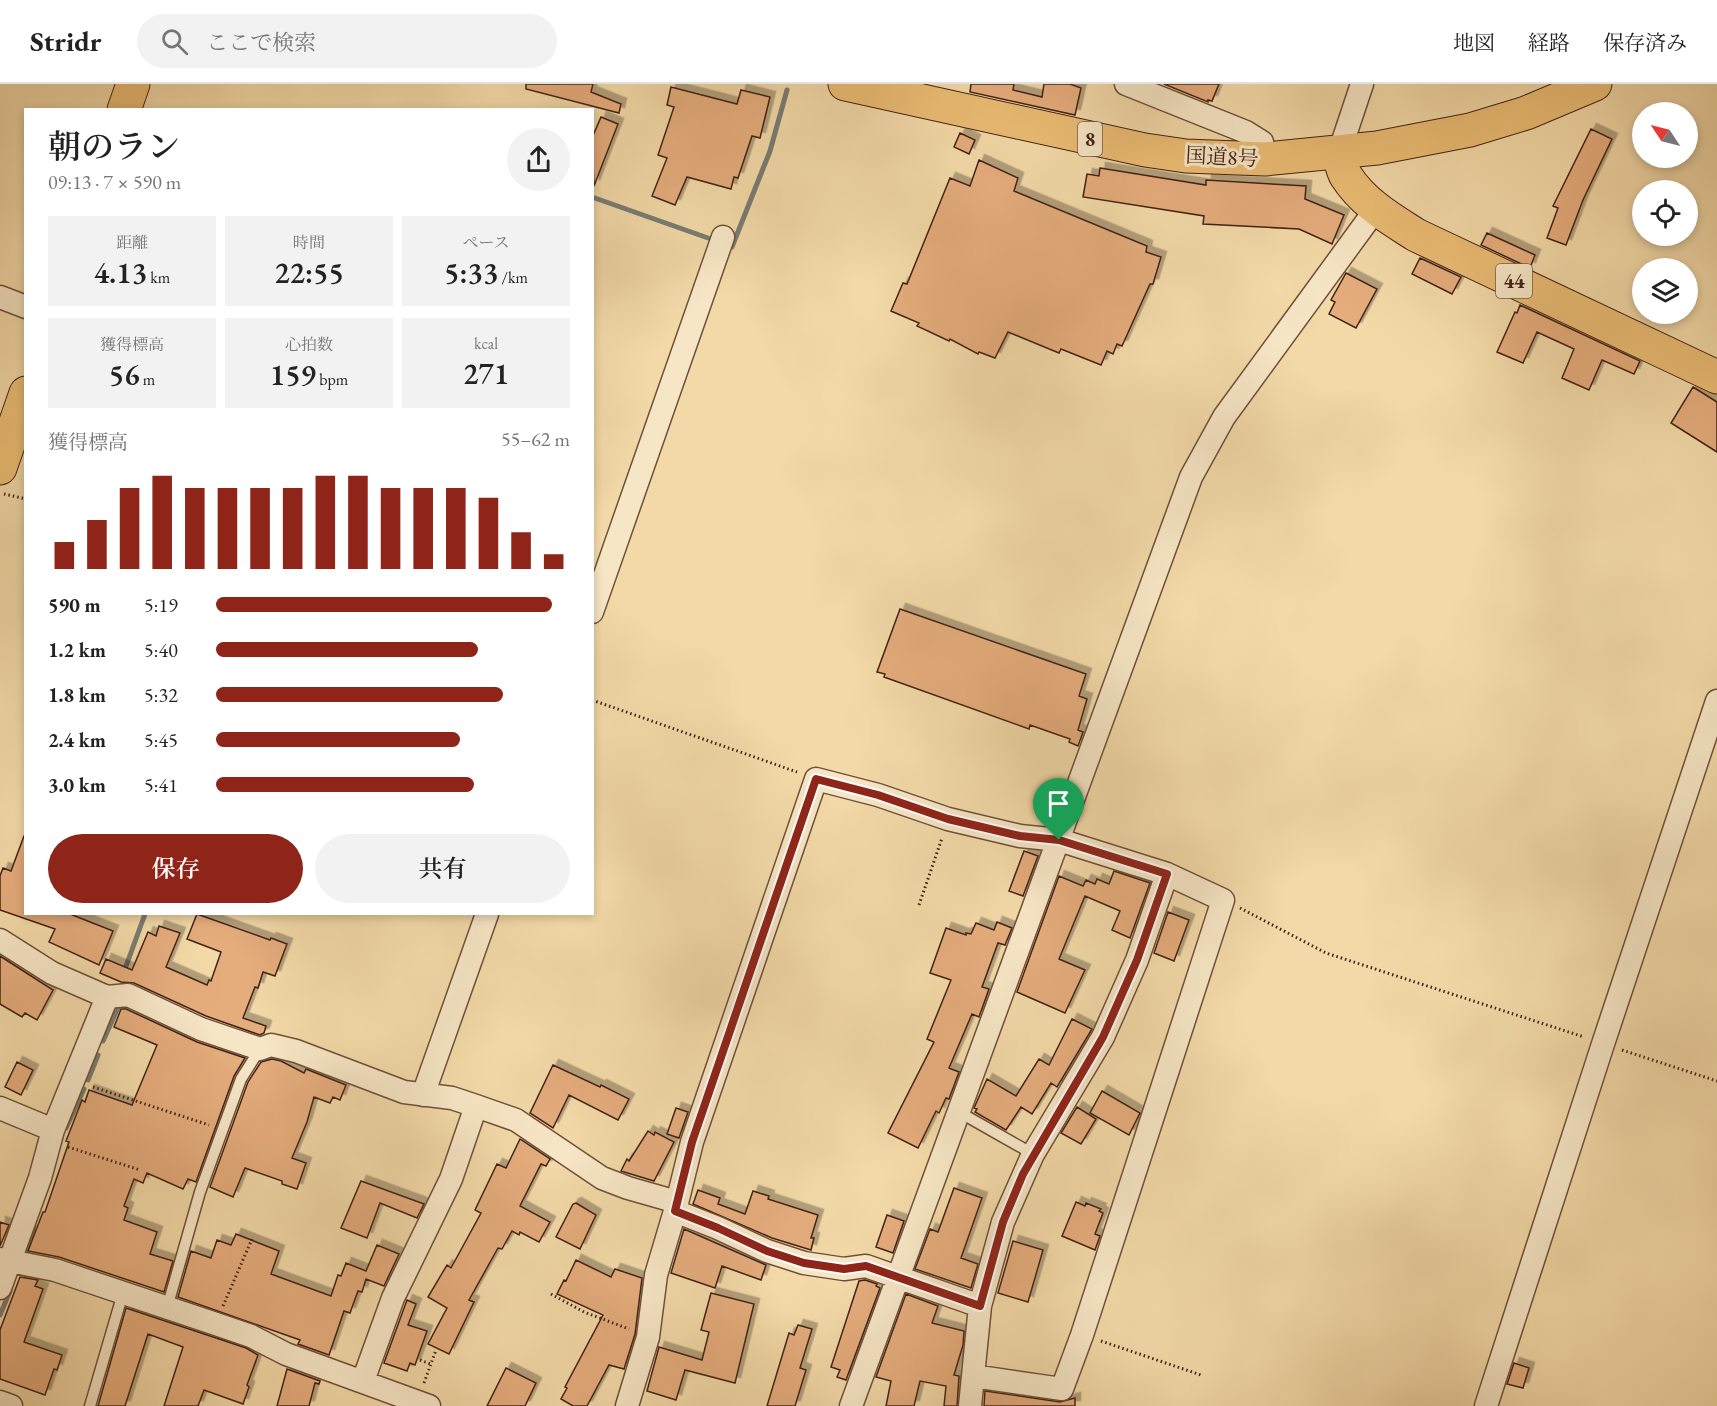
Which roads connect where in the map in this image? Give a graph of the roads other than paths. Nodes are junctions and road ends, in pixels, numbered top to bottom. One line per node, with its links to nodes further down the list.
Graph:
1 (133, 84): 6 (main road)
2 (845, 84): 8 (main road, 国道8号 / 8)
3 (1126, 84): 8 (street)
4 (1362, 84): 7 (street)
5 (1595, 84): 7 (main road, 国道8号 / 8)
6 (125, 108)
7 (1339, 153): 8 (main road, 国道8号 / 8); 9 (main road, 44)
8 (1265, 159)
9 (1376, 209): 13 (main road, 44); 18 (street)
10 (723, 237): 16 (street)
11 (0, 297): 12 (street)
12 (24, 306)
13 (1717, 377)
14 (24, 399): 15 (main road)
15 (0, 468)
16 (594, 606)
17 (1717, 701): 46 (street)
18 (1059, 840): 19 (street); 27 (street); 30 (street)
19 (1167, 874): 29 (street); 37 (street)
20 (487, 915): 24 (street)
21 (0, 940): 22 (street)
22 (107, 997): 23 (street); 28 (street)
23 (260, 1049): 24 (street); 36 (lane)
24 (423, 1095): 25 (street)
25 (476, 1106): 30 (street); 38 (street)
26 (0, 1108): 28 (street)
27 (959, 1112): 29 (lane); 32 (street)
28 (51, 1136): 31 (street)
29 (1034, 1154): 35 (street)
30 (676, 1207): 32 (street); 43 (street)
31 (5, 1260): 33 (street); 34 (street)
32 (898, 1276): 35 (street); 44 (street)
33 (0, 1288)
34 (123, 1293): 36 (street); 42 (lane)
35 (980, 1306): 37 (street)
36 (167, 1308): 38 (street)
37 (973, 1376): 45 (street)
38 (363, 1381): 40 (street)
39 (0, 1402): 41 (street)
40 (423, 1404)
41 (10, 1406)
42 (90, 1406)
43 (627, 1406)
44 (851, 1406)
45 (970, 1406)
46 (1486, 1406)

